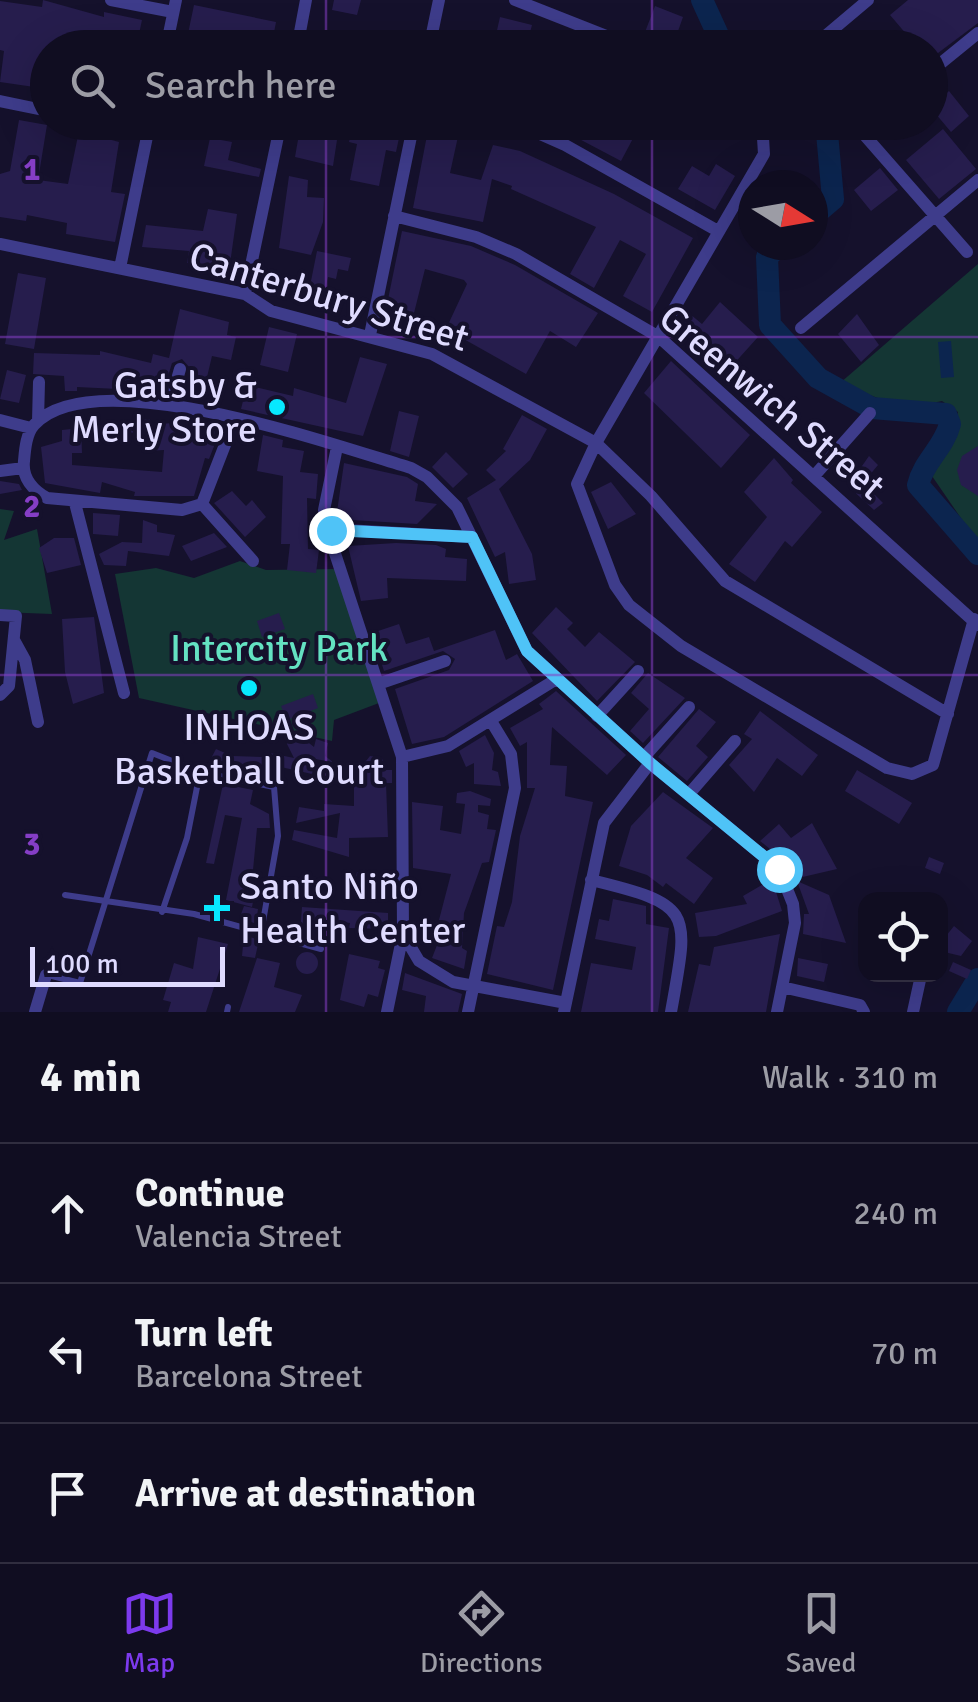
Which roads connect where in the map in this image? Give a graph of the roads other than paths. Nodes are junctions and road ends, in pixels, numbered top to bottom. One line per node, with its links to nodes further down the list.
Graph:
1 (110, 0): 6 (street)
2 (306, 0): 7 (street)
3 (439, 0): 8 (street)
4 (516, 0): 9 (street)
5 (868, 0): 10 (street)
6 (174, 6)
7 (300, 30)
8 (433, 30)
9 (591, 30)
10 (832, 30)
11 (978, 33): 12 (street)
12 (948, 57)
13 (0, 101): 14 (street)
14 (30, 107)
15 (146, 140): 27 (street)
16 (277, 140): 28 (street)
17 (410, 140): 22 (street)
18 (554, 140): 24 (street)
19 (763, 140): 24 (street)
20 (873, 140): 23 (street)
21 (978, 180): 23 (street)
22 (394, 216): 30 (street); 31 (street, Greenwich Street)
23 (935, 216): 26 (street); 29 (street)
24 (718, 231): 31 (street)
25 (0, 244): 27 (street, Canterbury Street)
26 (967, 252)
27 (120, 268): 28 (street, Canterbury Street)
28 (246, 294): 30 (street, Canterbury Street)
29 (800, 328)
30 (370, 335): 39 (street, Canterbury Street)
31 (658, 338): 39 (street); 43 (street, Greenwich Street)
32 (180, 369): 34 (street)
33 (39, 382): 38 (street)
34 (170, 404): 36 (street); 38 (street)
35 (870, 413): 43 (street)
36 (235, 419): 40 (street); 45 (street)
37 (0, 420): 38 (street)
38 (34, 424): 41 (street)
39 (596, 442): 60 (street, Canterbury Street); 60 (street)
40 (337, 447): 46 (street); 47 (street)
41 (23, 468): 42 (street); 44 (street)
42 (0, 471)
43 (815, 475): 50 (street, Greenwich Street)
44 (75, 503): 45 (street); 57 (street)
45 (202, 504): 48 (street)
46 (327, 530): 47 (street); 55 (street)
47 (472, 537): 54 (street)
48 (253, 561)
49 (0, 615): 51 (street)
50 (976, 622): 60 (street)
51 (14, 640): 56 (street); 58 (street)
52 (445, 661): 55 (street)
53 (638, 671): 61 (street)
54 (555, 680): 61 (street); 62 (street)
55 (378, 684): 65 (street)
56 (31, 688): 58 (street); 63 (street)
57 (122, 688)
58 (5, 691)
59 (689, 707): 66 (street)
60 (948, 714)
61 (597, 716): 66 (street)
62 (492, 721): 65 (street); 78 (street)
63 (38, 722)
64 (735, 741): 68 (street)
65 (402, 758): 74 (street)
66 (647, 760): 68 (street); 69 (street)
67 (200, 772): 71 (lane); 72 (lane); 73 (lane)
68 (689, 794): 79 (street)
69 (591, 880): 80 (street); 84 (street)
70 (64, 895): 71 (lane)
71 (107, 904): 72 (lane); 76 (lane)
72 (162, 912): 73 (lane)
73 (260, 933): 75 (lane)
74 (403, 934): 78 (street); 82 (street)
75 (321, 949)
76 (46, 974): 81 (street)
77 (920, 982): 87 (street)
78 (473, 987): 80 (street); 83 (street)
79 (782, 987): 85 (street); 86 (street)
80 (565, 1008)
81 (35, 1012)
82 (387, 1012)
83 (468, 1012)
84 (671, 1012)
85 (777, 1012)
86 (864, 1012)
87 (913, 1012)

